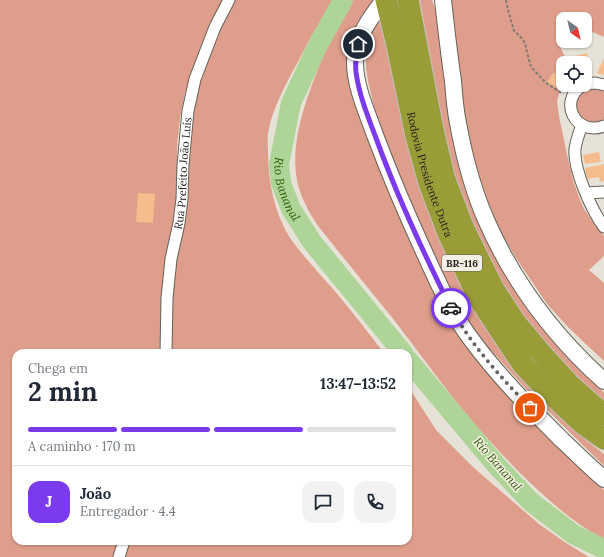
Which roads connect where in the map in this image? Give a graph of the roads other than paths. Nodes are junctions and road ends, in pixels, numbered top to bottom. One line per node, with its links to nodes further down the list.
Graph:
1 (229, 0): 13 (street, Rua Prefeito João Luís)
2 (385, 0): 16 (highway, Rodovia Presidente Dutra / BR-116); 17 (main road)
3 (408, 0): 15 (highway, Rodovia Presidente Dutra / BR-116)
4 (442, 0): 14 (main road)
5 (592, 84): 6 (street)
6 (604, 85)
7 (575, 92): 8 (street)
8 (582, 125): 9 (street); 11 (street)
9 (604, 126)
10 (604, 192): 11 (street)
11 (586, 193): 12 (street)
12 (604, 227)
13 (166, 349)
14 (604, 381)
15 (604, 415)
16 (604, 439)
17 (604, 479)
18 (123, 545): 19 (street)
19 (119, 557)

